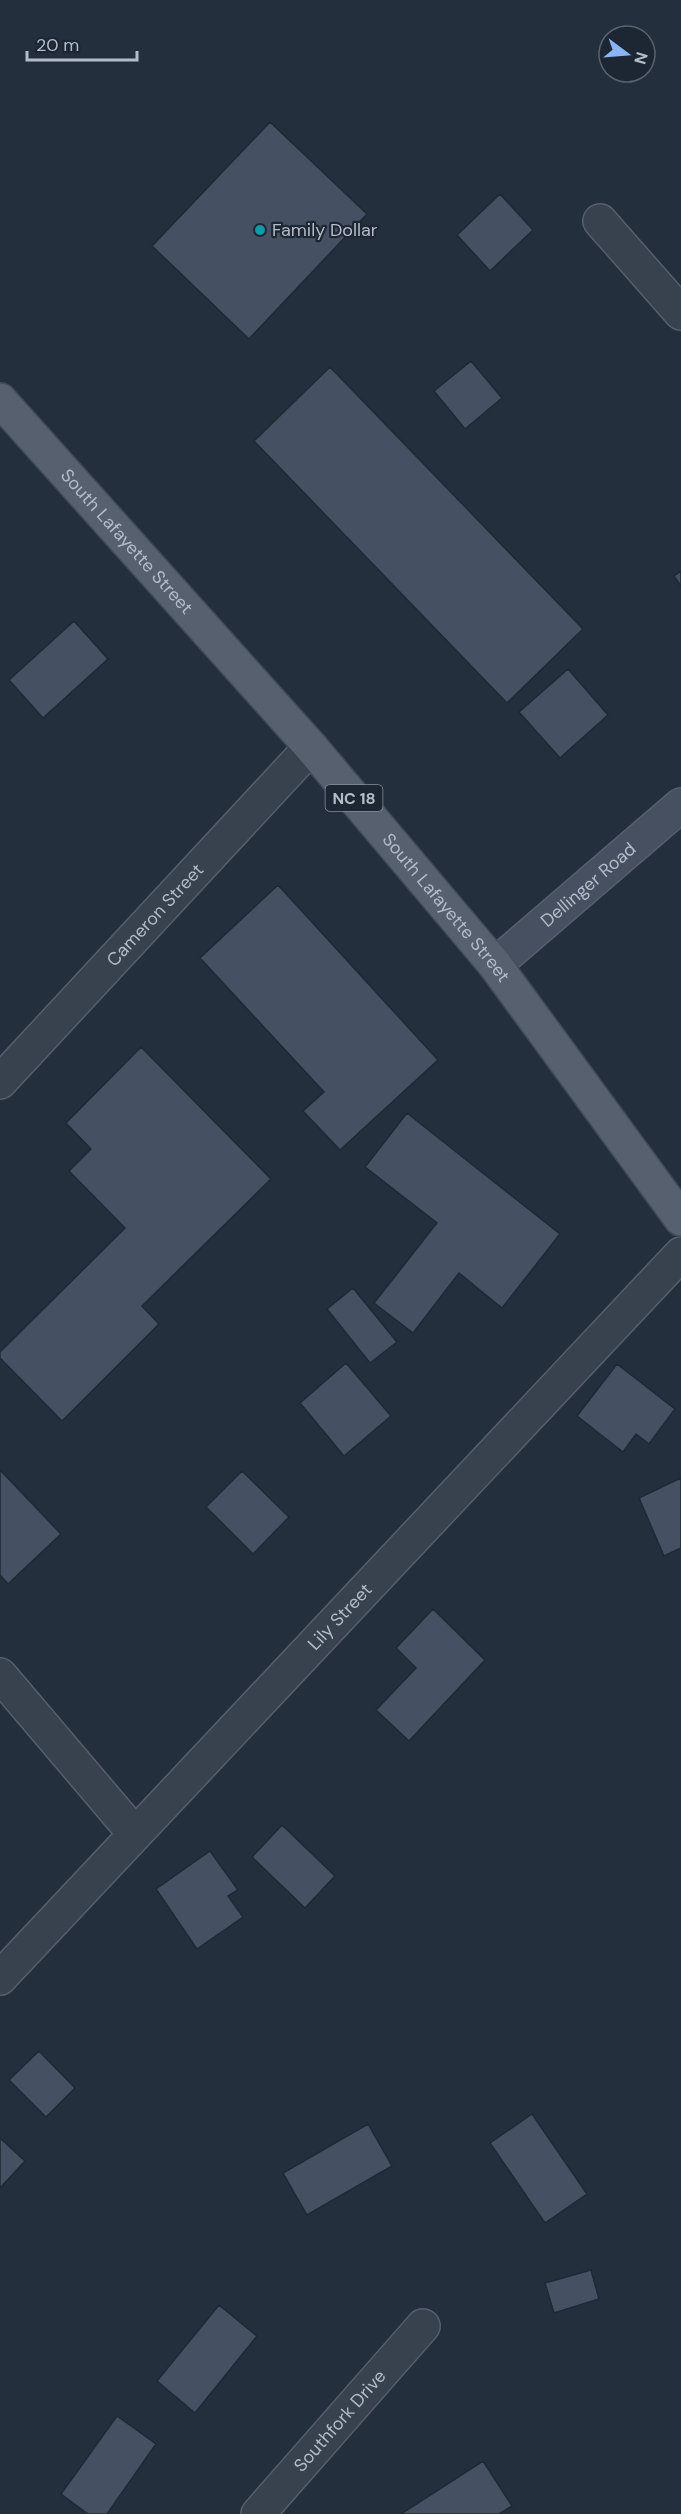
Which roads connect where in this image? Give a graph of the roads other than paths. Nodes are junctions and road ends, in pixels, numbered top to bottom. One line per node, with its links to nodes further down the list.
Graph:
1 (600, 221): 2 (street)
2 (681, 313)
3 (0, 400): 4 (main road, South Lafayette Street / NC 18)
4 (310, 747): 6 (main road, South Lafayette Street / NC 18); 7 (street, Cameron Street)
5 (681, 805): 6 (street, Dellinger Road)
6 (495, 965): 8 (main road, South Lafayette Street / NC 18)
7 (0, 1082)
8 (681, 1219)
9 (681, 1254): 11 (street, Lily Street)
10 (0, 1675): 11 (street)
11 (135, 1834): 12 (street, Lily Street)
12 (0, 1978)
13 (423, 2326): 14 (street, Southfork Drive)
14 (258, 2514)

